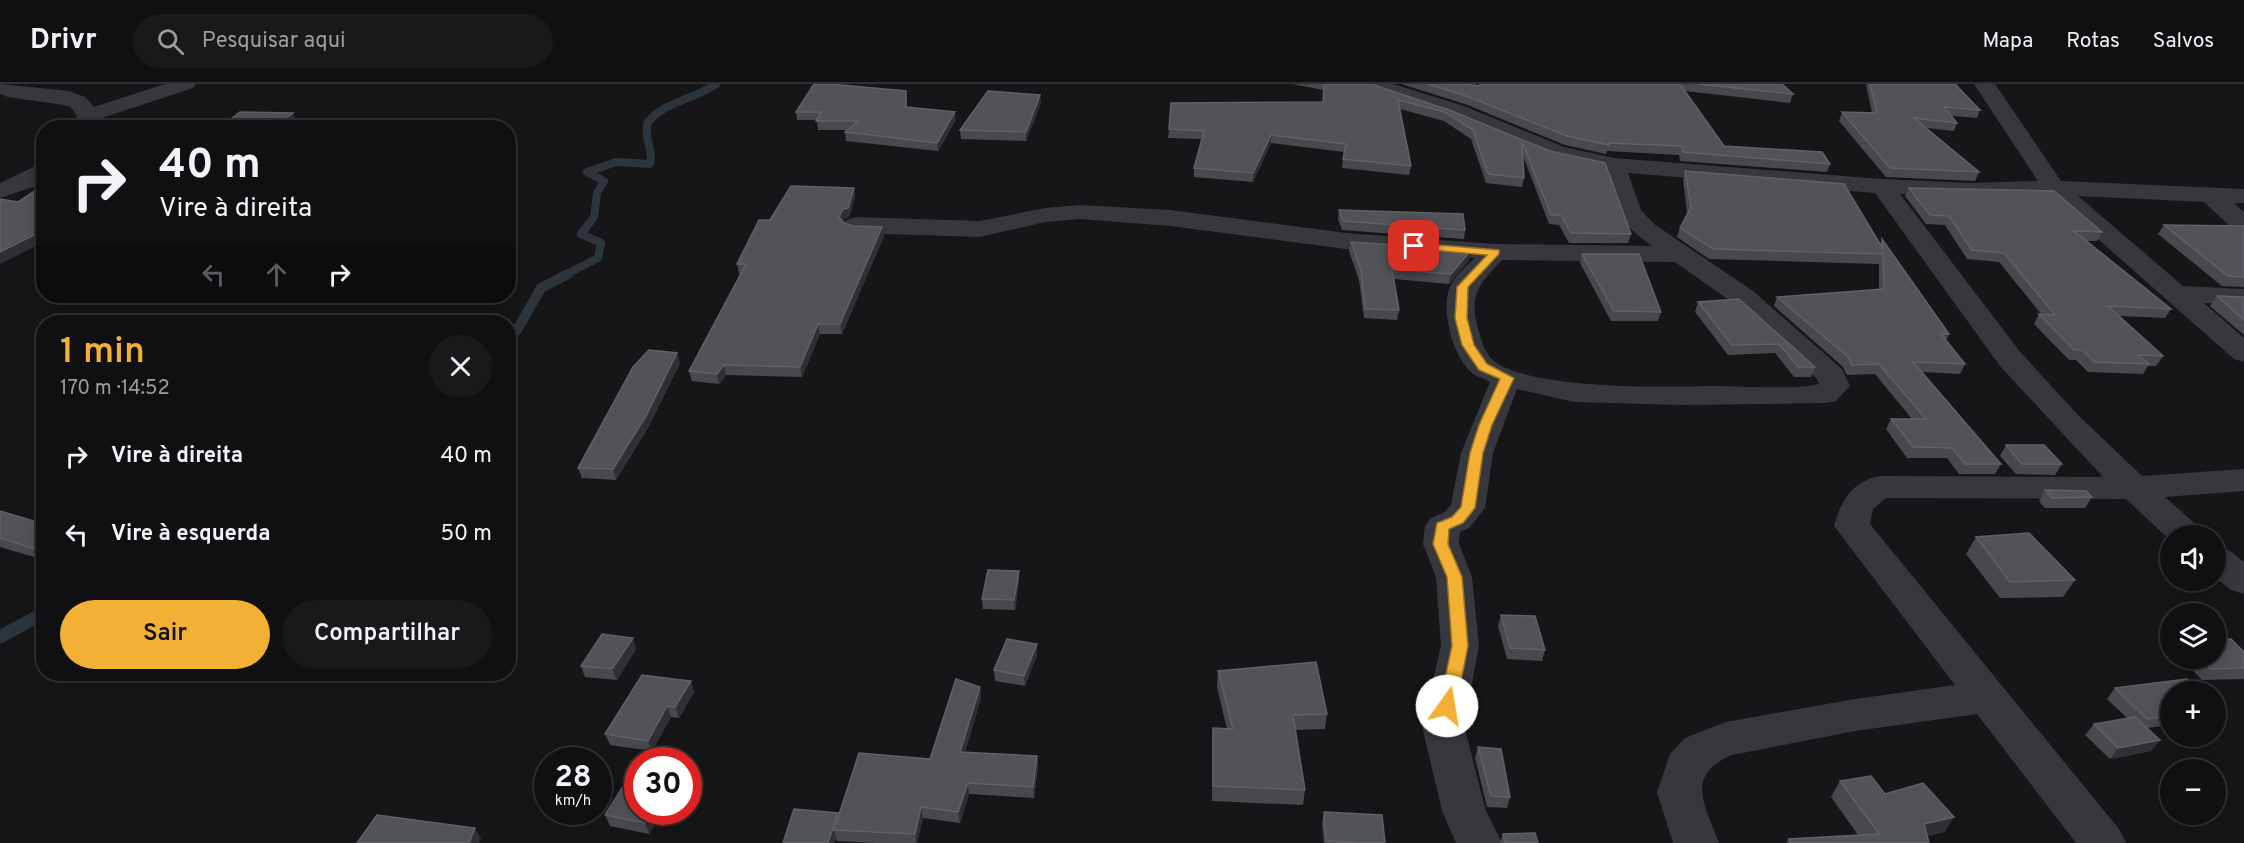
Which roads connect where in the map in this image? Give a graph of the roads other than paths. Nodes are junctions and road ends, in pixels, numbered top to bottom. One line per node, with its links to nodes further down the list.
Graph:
1 (186, 84): 6 (street)
2 (1372, 84): 7 (street)
3 (1984, 84): 10 (street)
4 (0, 86): 5 (street)
5 (84, 120)
6 (89, 120)
7 (1614, 165): 9 (street); 17 (street)
8 (36, 175): 11 (street)
9 (1882, 186): 10 (street); 23 (street)
10 (2054, 188): 12 (street); 18 (street)
11 (0, 191)
12 (2210, 194): 13 (street); 15 (street)
13 (2244, 196)
14 (855, 225): 16 (street)
15 (2244, 226)
16 (1495, 252): 17 (street); 21 (street)
17 (1682, 254): 21 (street)
18 (2176, 294): 19 (street); 20 (street)
19 (2244, 297)
20 (2244, 353)
21 (1507, 378): 28 (street)
22 (2244, 480): 23 (street)
23 (2133, 488): 24 (street); 27 (street)
24 (2175, 525)
25 (2226, 566): 26 (street)
26 (2244, 581)
27 (1986, 697): 29 (street); 30 (street)
28 (1479, 843)
29 (1696, 843)
30 (2103, 843)

